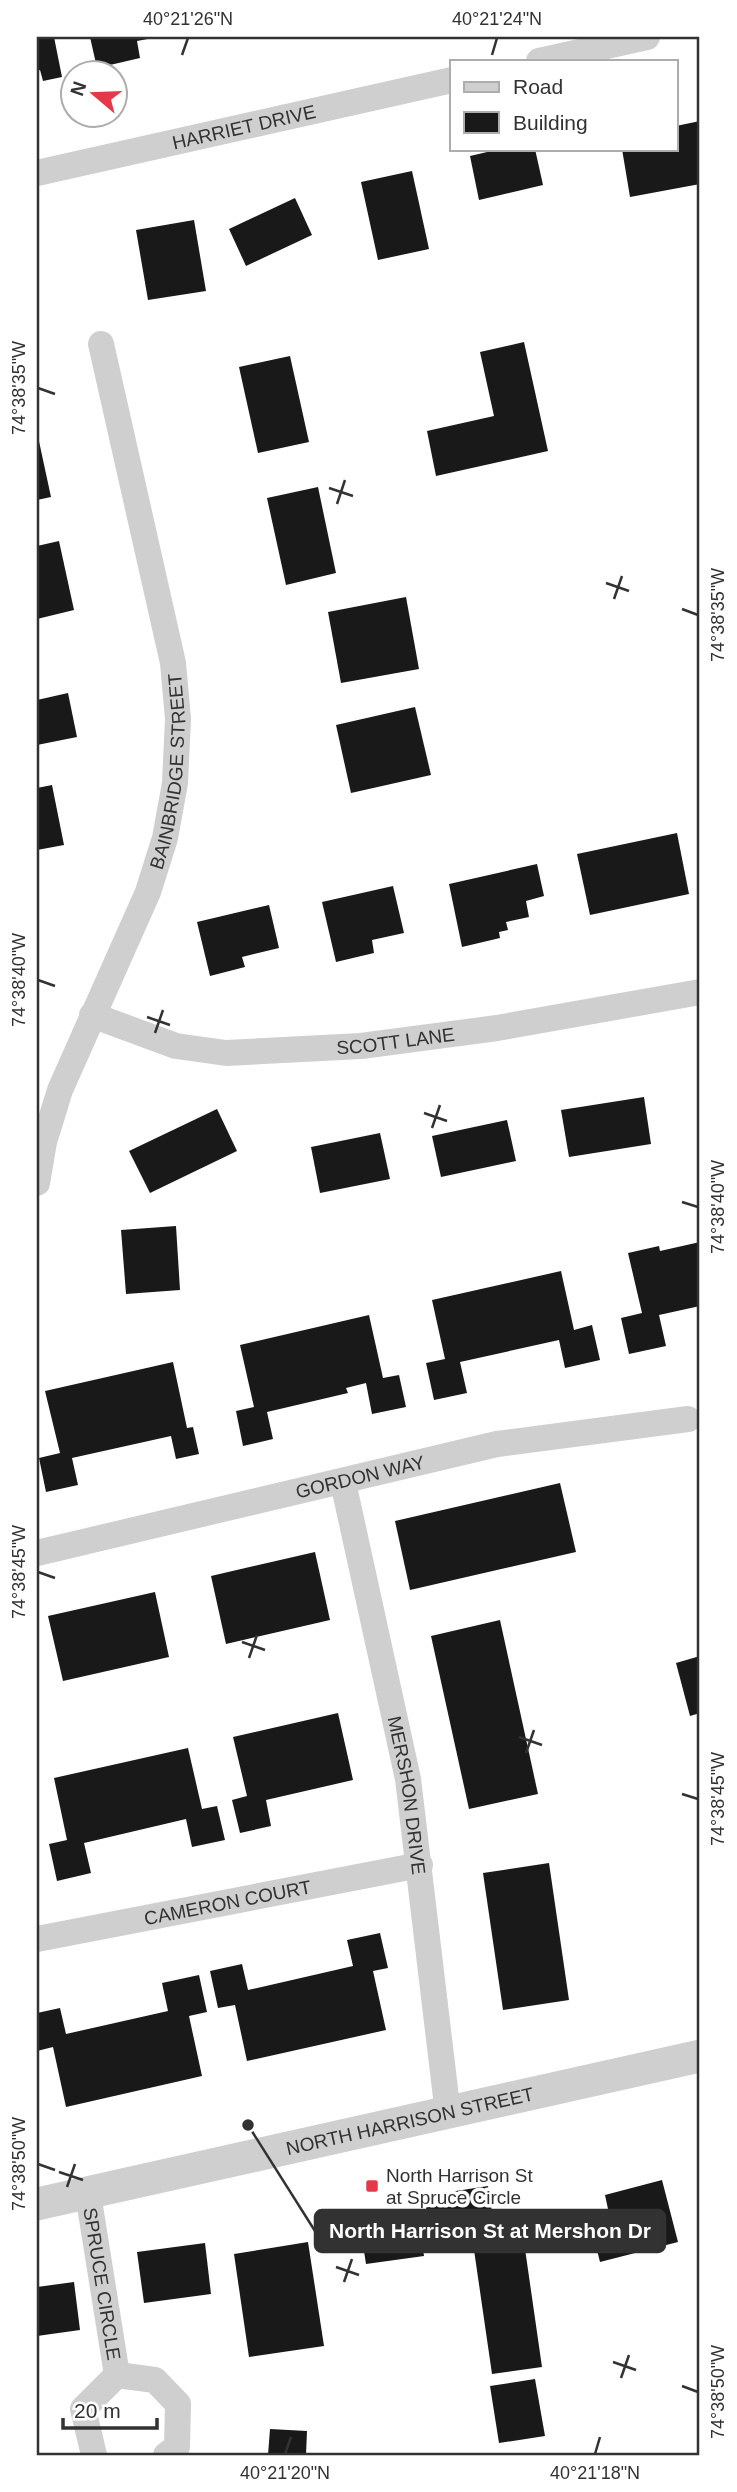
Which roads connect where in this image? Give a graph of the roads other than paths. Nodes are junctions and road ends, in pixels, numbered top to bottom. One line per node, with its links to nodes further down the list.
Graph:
1 (647, 37): 2 (street)
2 (544, 60)
3 (450, 80): 4 (street, HARRIET DRIVE)
4 (37, 173)
5 (101, 344): 7 (street, BAINBRIDGE STREET)
6 (700, 992): 7 (street, SCOTT LANE)
7 (92, 1015): 8 (street, BAINBRIDGE STREET)
8 (37, 1183)
9 (688, 1419): 10 (street, GORDON WAY)
10 (343, 1482): 11 (street, GORDON WAY); 12 (street, MERSHON DRIVE)
11 (37, 1553)
12 (420, 1865): 13 (street, CAMERON COURT); 15 (street, MERSHON DRIVE)
13 (37, 1939)
14 (700, 2056): 15 (street, NORTH HARRISON STREET)
15 (448, 2114): 16 (street, NORTH HARRISON STREET)
16 (88, 2194): 17 (street, NORTH HARRISON STREET); 18 (street, SPRUCE CIRCLE)
17 (37, 2204)
18 (117, 2375): 19 (street, SPRUCE CIRCLE); 20 (street, SPRUCE CIRCLE)
19 (94, 2455)
20 (166, 2455)

